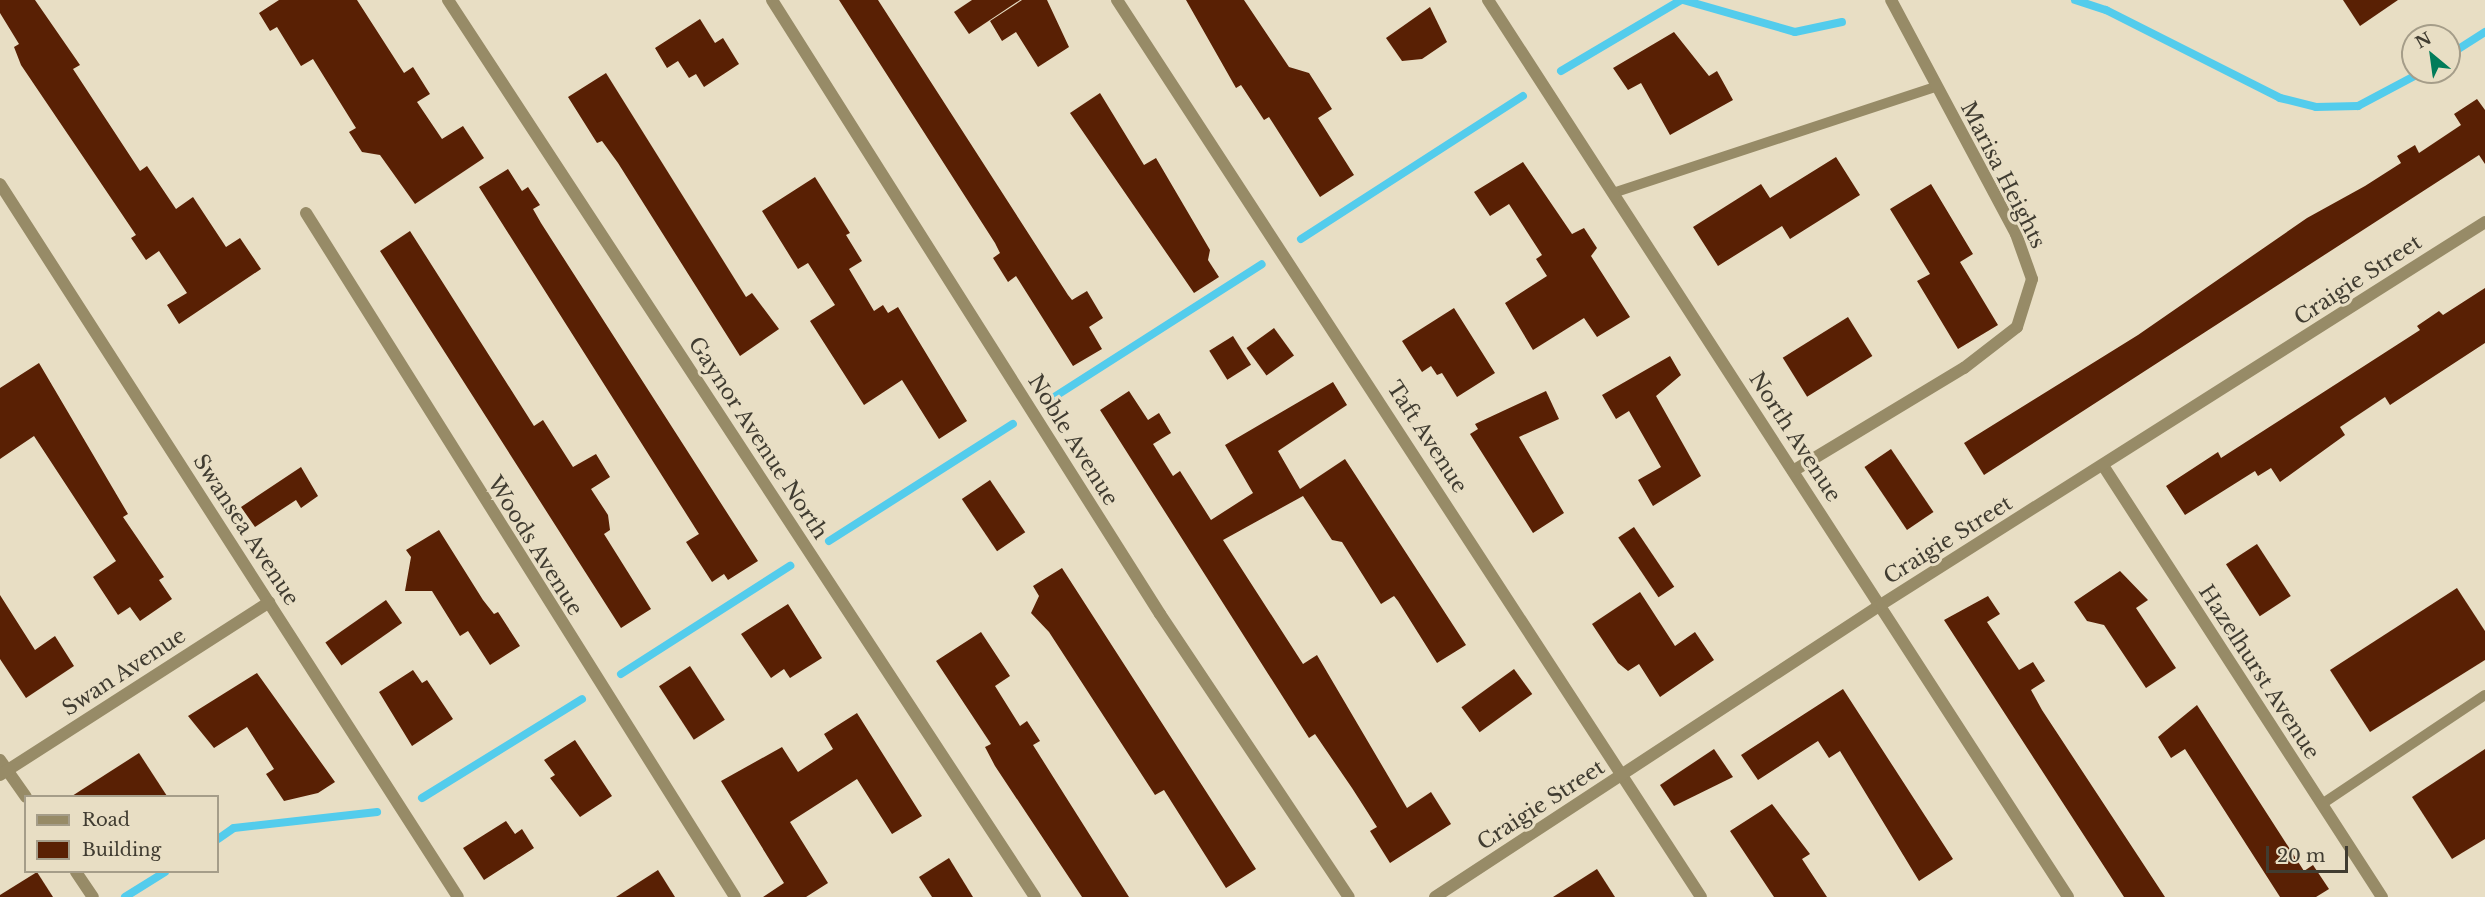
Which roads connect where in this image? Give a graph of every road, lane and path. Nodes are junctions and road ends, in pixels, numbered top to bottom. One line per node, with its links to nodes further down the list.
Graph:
1 (448, 0): 24 (street, Gaynor Avenue North)
2 (772, 0): 25 (street, Noble Avenue)
3 (1117, 0): 17 (street, Taft Avenue)
4 (1488, 0): 8 (street, North Avenue)
5 (1892, 0): 6 (street, Marisa Heights)
6 (1935, 87): 8 (lane); 12 (street, Marisa Heights)
7 (0, 184): 13 (street, Swansea Avenue)
8 (1613, 193): 12 (street, North Avenue)
9 (306, 213): 23 (street, Woods Avenue)
10 (2485, 222): 11 (street, Craigie Street)
11 (2104, 467): 14 (street, Craigie Street); 19 (street, Hazelhurst Avenue)
12 (1793, 471): 14 (street, North Avenue)
13 (269, 602): 16 (street, Swan Avenue); 22 (street, Swansea Avenue)
14 (1882, 604): 17 (street, Craigie Street); 28 (street, North Avenue)
15 (2485, 695): 19 (lane)
16 (2, 768): 18 (street)
17 (1623, 775): 26 (street, Craigie Street); 27 (street, Taft Avenue)
18 (24, 795)
19 (2322, 804): 29 (street, Hazelhurst Avenue)
20 (77, 873): 21 (street)
21 (93, 897)
22 (458, 897)
23 (735, 897)
24 (1035, 897)
25 (1348, 897)
26 (1435, 897)
27 (1701, 897)
28 (2068, 897)
29 (2382, 897)

